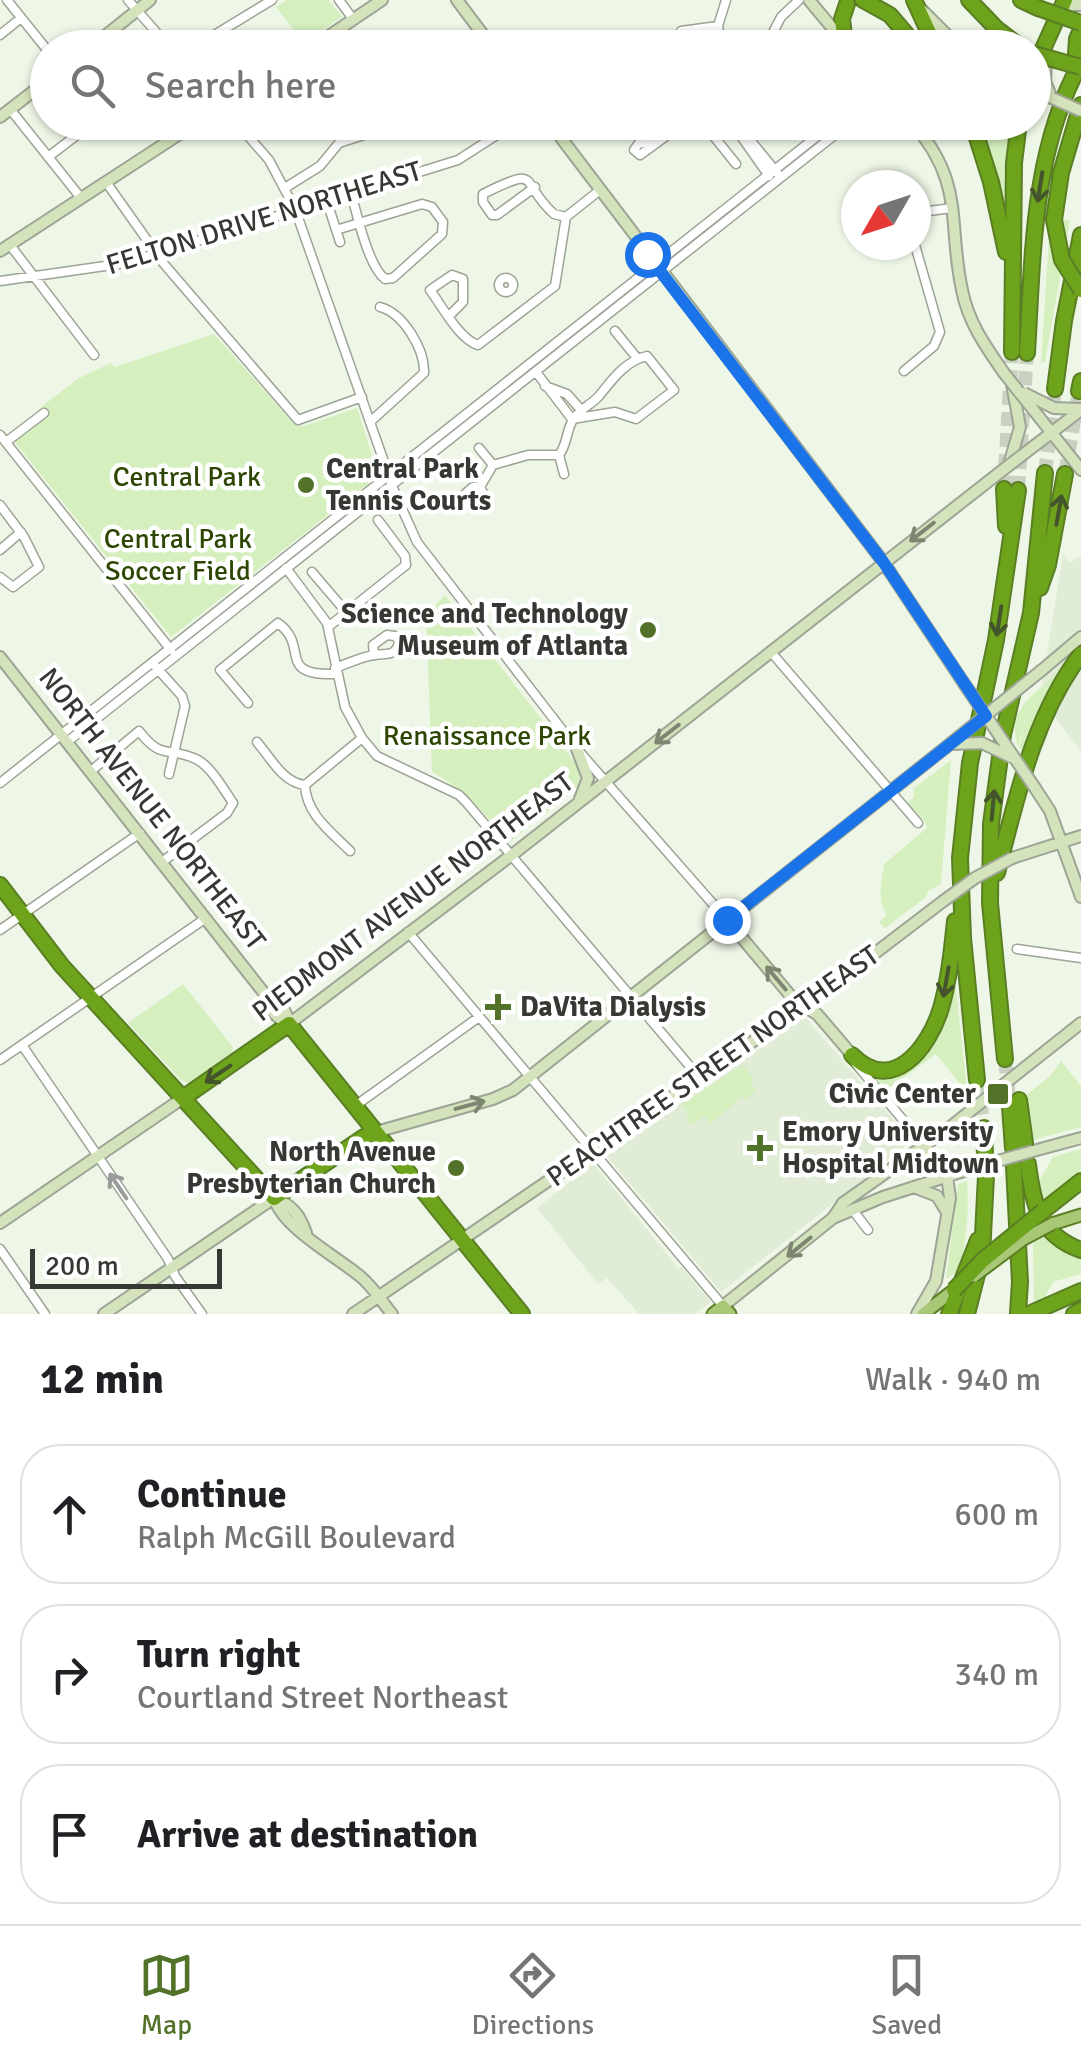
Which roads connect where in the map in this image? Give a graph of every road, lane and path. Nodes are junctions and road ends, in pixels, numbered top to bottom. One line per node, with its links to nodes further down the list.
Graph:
1 (7, 0): 18 (street)
2 (128, 0): 17 (street)
3 (150, 0): 17 (main road)
4 (272, 0): 27 (street)
5 (339, 0): 19 (street)
6 (382, 0): 19 (main road)
7 (456, 0): 29 (main road)
8 (726, 0): 22 (street)
9 (799, 0): 32 (street)
10 (810, 0): 21 (main road)
11 (969, 0): 38 (highway)
12 (1020, 0): 23 (highway, bridge)
13 (1066, 0): 20 (highway)
14 (856, 1): 21 (highway); 34 (highway); 35 (highway)
15 (916, 3): 36 (highway); 37 (main road)
16 (1081, 5): 20 (main road)
17 (137, 10): 25 (main road); 26 (street)
18 (21, 18): 24 (street); 40 (street)
19 (353, 19): 28 (main road)
20 (1055, 20): 39 (highway)
21 (827, 22): 33 (main road)
22 (718, 26): 30 (street); 31 (street)
23 (1081, 27): 42 (highway)
24 (31, 30)
25 (112, 30)
26 (154, 30)
27 (223, 30)
28 (337, 30)
29 (478, 30)
30 (688, 30)
31 (719, 30)
32 (775, 30)
33 (834, 30)
34 (844, 30)
35 (902, 30)
36 (928, 30)
37 (942, 30)
38 (999, 30)
39 (1050, 30)
40 (0, 35)
41 (1051, 59): 42 (highway, bridge)
42 (1079, 67): 66 (highway, one-way to 66)
43 (30, 94): 46 (main road)
44 (1051, 96): 45 (main road, bridge)
45 (1081, 108): 85 (highway)
46 (10, 109): 47 (main road); 49 (street)
47 (0, 117)
48 (1081, 133): 85 (highway)
49 (30, 134)
50 (35, 140): 69 (street)
51 (70, 140): 69 (street)
52 (170, 140): 74 (main road)
53 (252, 140): 75 (street)
54 (351, 140): 75 (street)
55 (490, 140): 78 (street, FELTON DRIVE NORTHEAST)
56 (563, 140): 77 (main road)
57 (657, 140): 68 (street)
58 (717, 140): 70 (street)
59 (747, 140): 72 (street)
60 (812, 140): 72 (street)
61 (829, 140): 73 (street)
62 (924, 140): 80 (main road)
63 (973, 140): 71 (highway)
64 (978, 140): 71 (highway)
65 (1017, 140): 99 (highway)
66 (1051, 140)
67 (1051, 140): 99 (highway, one-way to 99)
68 (651, 144)
69 (48, 156): 79 (street)
70 (736, 164)
71 (988, 172): 99 (highway)
72 (771, 173): 73 (street); 93 (street)
73 (778, 181): 93 (street)
74 (106, 182): 79 (main road); 91 (street)
75 (285, 188): 81 (street)
76 (535, 188): 76 (street); 84 (street)
77 (600, 190): 84 (street); 93 (main road)
78 (351, 193): 81 (street, FELTON DRIVE NORTHEAST); 86 (street)
79 (81, 198): 90 (main road)
80 (954, 208): 83 (street); 108 (main road, bridge)
81 (295, 210): 91 (street, FELTON DRIVE NORTHEAST); 110 (street)
82 (330, 211): 87 (street)
83 (931, 211)
84 (566, 217): 101 (street)
85 (1059, 220): 95 (highway); 97 (highway, bridge)
86 (360, 223): 86 (street); 87 (street)
87 (336, 230): 88 (street)
88 (340, 242)
89 (1080, 244): 109 (highway)
90 (5, 248): 94 (street)
91 (156, 254): 94 (street, FELTON DRIVE NORTHEAST); 110 (street)
92 (919, 260): 107 (street)
93 (658, 269): 106 (street); 125 (street); 134 (main road)
94 (34, 276): 96 (street, FELTON DRIVE NORTHEAST); 104 (street)
95 (1081, 277)
96 (0, 281)
97 (1081, 290)
98 (509, 292): 101 (street)
99 (1012, 294)
100 (380, 307): 116 (street)
101 (522, 313): 102 (street)
102 (450, 316): 102 (street)
103 (615, 331): 105 (street)
104 (94, 355)
105 (636, 358): 113 (street); 115 (street)
106 (536, 372): 111 (street); 127 (street)
107 (904, 372)
108 (1012, 383): 112 (main road, bridge); 117 (main road, bridge); 122 (main road, bridge)
109 (1055, 389)
110 (362, 397): 116 (street)
111 (564, 402): 113 (street); 115 (street)
112 (1081, 410): 117 (main road, PIEDMONT AVENUE NORTHEAST, bridge)
113 (582, 411): 115 (street)
114 (44, 413): 118 (street)
115 (572, 419): 120 (street)
116 (370, 422): 125 (street)
117 (1051, 433): 122 (main road, PIEDMONT AVENUE NORTHEAST, bridge); 123 (main road, bridge)
118 (3, 438): 142 (street)
119 (479, 448): 121 (street)
120 (559, 455): 121 (street); 126 (street)
121 (492, 465): 128 (street)
122 (1004, 469): 134 (main road, PIEDMONT AVENUE NORTHEAST, one-way to 134)
123 (1073, 469): 138 (highway, one-way to 123)
124 (1045, 473): 138 (highway)
125 (389, 474): 127 (street); 135 (street)
126 (564, 474)
127 (392, 484): 135 (street); 157 (street)
128 (480, 486)
129 (1011, 489): 175 (highway, one-way to 175)
130 (0, 505): 132 (street)
131 (378, 520): 139 (street)
132 (20, 532): 133 (street); 137 (street)
133 (0, 550)
134 (884, 563): 143 (main road, PIEDMONT AVENUE NORTHEAST); 152 (main road, bridge)
135 (284, 564): 140 (street); 142 (street); 146 (street)
136 (312, 572): 139 (street)
137 (0, 577)
138 (1031, 612): 177 (highway, one-way to 138)
139 (348, 613): 140 (street)
140 (328, 627): 149 (street)
141 (1081, 638): 150 (main road, bridge)
142 (169, 648): 146 (street); 148 (street)
143 (771, 652): 162 (main road, PIEDMONT AVENUE NORTHEAST, one-way to 162); 165 (street)
144 (374, 654): 149 (street)
145 (1081, 654): 177 (highway)
146 (176, 656): 148 (street)
147 (0, 657): 153 (main road, NORTH AVENUE NORTHEAST)
148 (155, 666): 153 (street); 158 (street)
149 (336, 671): 151 (street); 154 (street)
150 (1024, 686): 152 (main road, bridge); 159 (main road, bridge)
151 (248, 703)
152 (986, 716): 156 (main road, bridge); 159 (main road, bridge)
153 (64, 738): 160 (main road, NORTH AVENUE NORTHEAST); 163 (street)
154 (362, 738): 164 (street); 172 (street)
155 (257, 742): 164 (street)
156 (950, 744): 159 (main road, bridge); 165 (main road)
157 (577, 749): 162 (street); 166 (main road)
158 (173, 754): 160 (street); 161 (street); 173 (street)
159 (1016, 760): 170 (main road, bridge)
160 (90, 771): 168 (main road, NORTH AVENUE NORTHEAST)
161 (169, 774)
162 (608, 781): 166 (main road, PIEDMONT AVENUE NORTHEAST); 180 (street)
163 (0, 783)
164 (305, 785): 171 (street)
165 (890, 792): 167 (street); 180 (main road)
166 (577, 805): 172 (main road, PIEDMONT AVENUE NORTHEAST)
167 (918, 823)
168 (140, 834): 173 (main road, NORTH AVENUE NORTHEAST); 178 (street)
169 (1081, 836): 170 (main road, PEACHTREE STREET NORTHEAST)
170 (1060, 840): 176 (main road); 187 (main road, PEACHTREE STREET NORTHEAST, bridge)
171 (350, 851)
172 (512, 856): 182 (main road, PIEDMONT AVENUE NORTHEAST); 185 (street)
173 (162, 862): 179 (main road, NORTH AVENUE NORTHEAST)
174 (0, 885): 178 (highway)
175 (960, 886): 192 (highway, one-way to 192); 197 (highway)
176 (1081, 897)
177 (990, 903): 193 (highway)
178 (23, 914): 181 (street); 186 (highway)
179 (206, 918): 186 (street); 190 (main road, NORTH AVENUE NORTHEAST)
180 (727, 920): 185 (main road); 187 (main road, one-way to 180)
181 (0, 930)
182 (408, 932): 188 (street); 190 (main road, PIEDMONT AVENUE NORTHEAST)
183 (1017, 949): 184 (street)
184 (1081, 958)
185 (631, 997): 195 (main road); 196 (street)
186 (91, 998): 191 (street); 198 (highway)
187 (804, 1005): 192 (main road); 196 (main road, PEACHTREE STREET NORTHEAST)
188 (480, 1017): 195 (street); 200 (street)
189 (1081, 1023): 204 (main road, bridge)
190 (290, 1024): 198 (highway, PIEDMONT AVENUE NORTHEAST, one-way to 198); 200 (highway, NORTH AVENUE NORTHEAST)
191 (22, 1046): 194 (street); 208 (street)
192 (852, 1055): 204 (street)
193 (1005, 1059)
194 (0, 1060)
195 (530, 1076): 202 (main road, one-way to 195); 205 (street)
196 (699, 1077): 205 (main road, PEACHTREE STREET NORTHEAST)
197 (977, 1080)
198 (183, 1098): 208 (main road, PIEDMONT AVENUE NORTHEAST); 213 (highway)
199 (1014, 1104): 207 (highway)
200 (355, 1106): 202 (highway, NORTH AVENUE NORTHEAST)
201 (984, 1128): 206 (highway)
202 (376, 1132): 213 (highway); 222 (highway, NORTH AVENUE NORTHEAST)
203 (1081, 1138): 207 (main road)
204 (924, 1144): 209 (main road); 217 (main road)
205 (592, 1150): 222 (main road, PEACHTREE STREET NORTHEAST); 230 (street)
206 (985, 1154)
207 (1022, 1155): 209 (main road, bridge); 224 (highway); 231 (highway)
208 (98, 1156): 220 (main road, PIEDMONT AVENUE NORTHEAST); 225 (street, one-way to 208)
209 (947, 1176): 212 (main road); 216 (main road)
210 (986, 1176): 219 (highway)
211 (1081, 1181): 218 (highway)
212 (913, 1187): 214 (main road); 216 (main road)
213 (274, 1198): 225 (main road); 228 (main road)
214 (852, 1209): 217 (main road); 221 (street)
215 (1081, 1214): 218 (main road)
216 (947, 1217): 238 (main road)
217 (833, 1218): 230 (main road, one-way to 230)
218 (1047, 1218): 227 (highway, bridge)
219 (986, 1221): 239 (highway); 240 (highway)
220 (0, 1222)
221 (868, 1230)
222 (463, 1240): 228 (main road, PEACHTREE STREET NORTHEAST); 237 (highway, NORTH AVENUE NORTHEAST)
223 (0, 1249): 232 (street)
224 (1081, 1250)
225 (172, 1268): 233 (main road); 234 (street)
226 (1081, 1290): 241 (highway)
227 (952, 1291): 238 (main road)
228 (378, 1296): 235 (main road, PEACHTREE STREET NORTHEAST); 236 (main road)
229 (1081, 1310): 242 (highway)
230 (722, 1311)
231 (1018, 1313)
232 (45, 1314)
233 (104, 1314)
234 (202, 1314)
235 (353, 1314)
236 (392, 1314)
237 (522, 1314)
238 (920, 1314)
239 (949, 1314)
240 (968, 1314)
241 (1029, 1314)
242 (1074, 1314)

